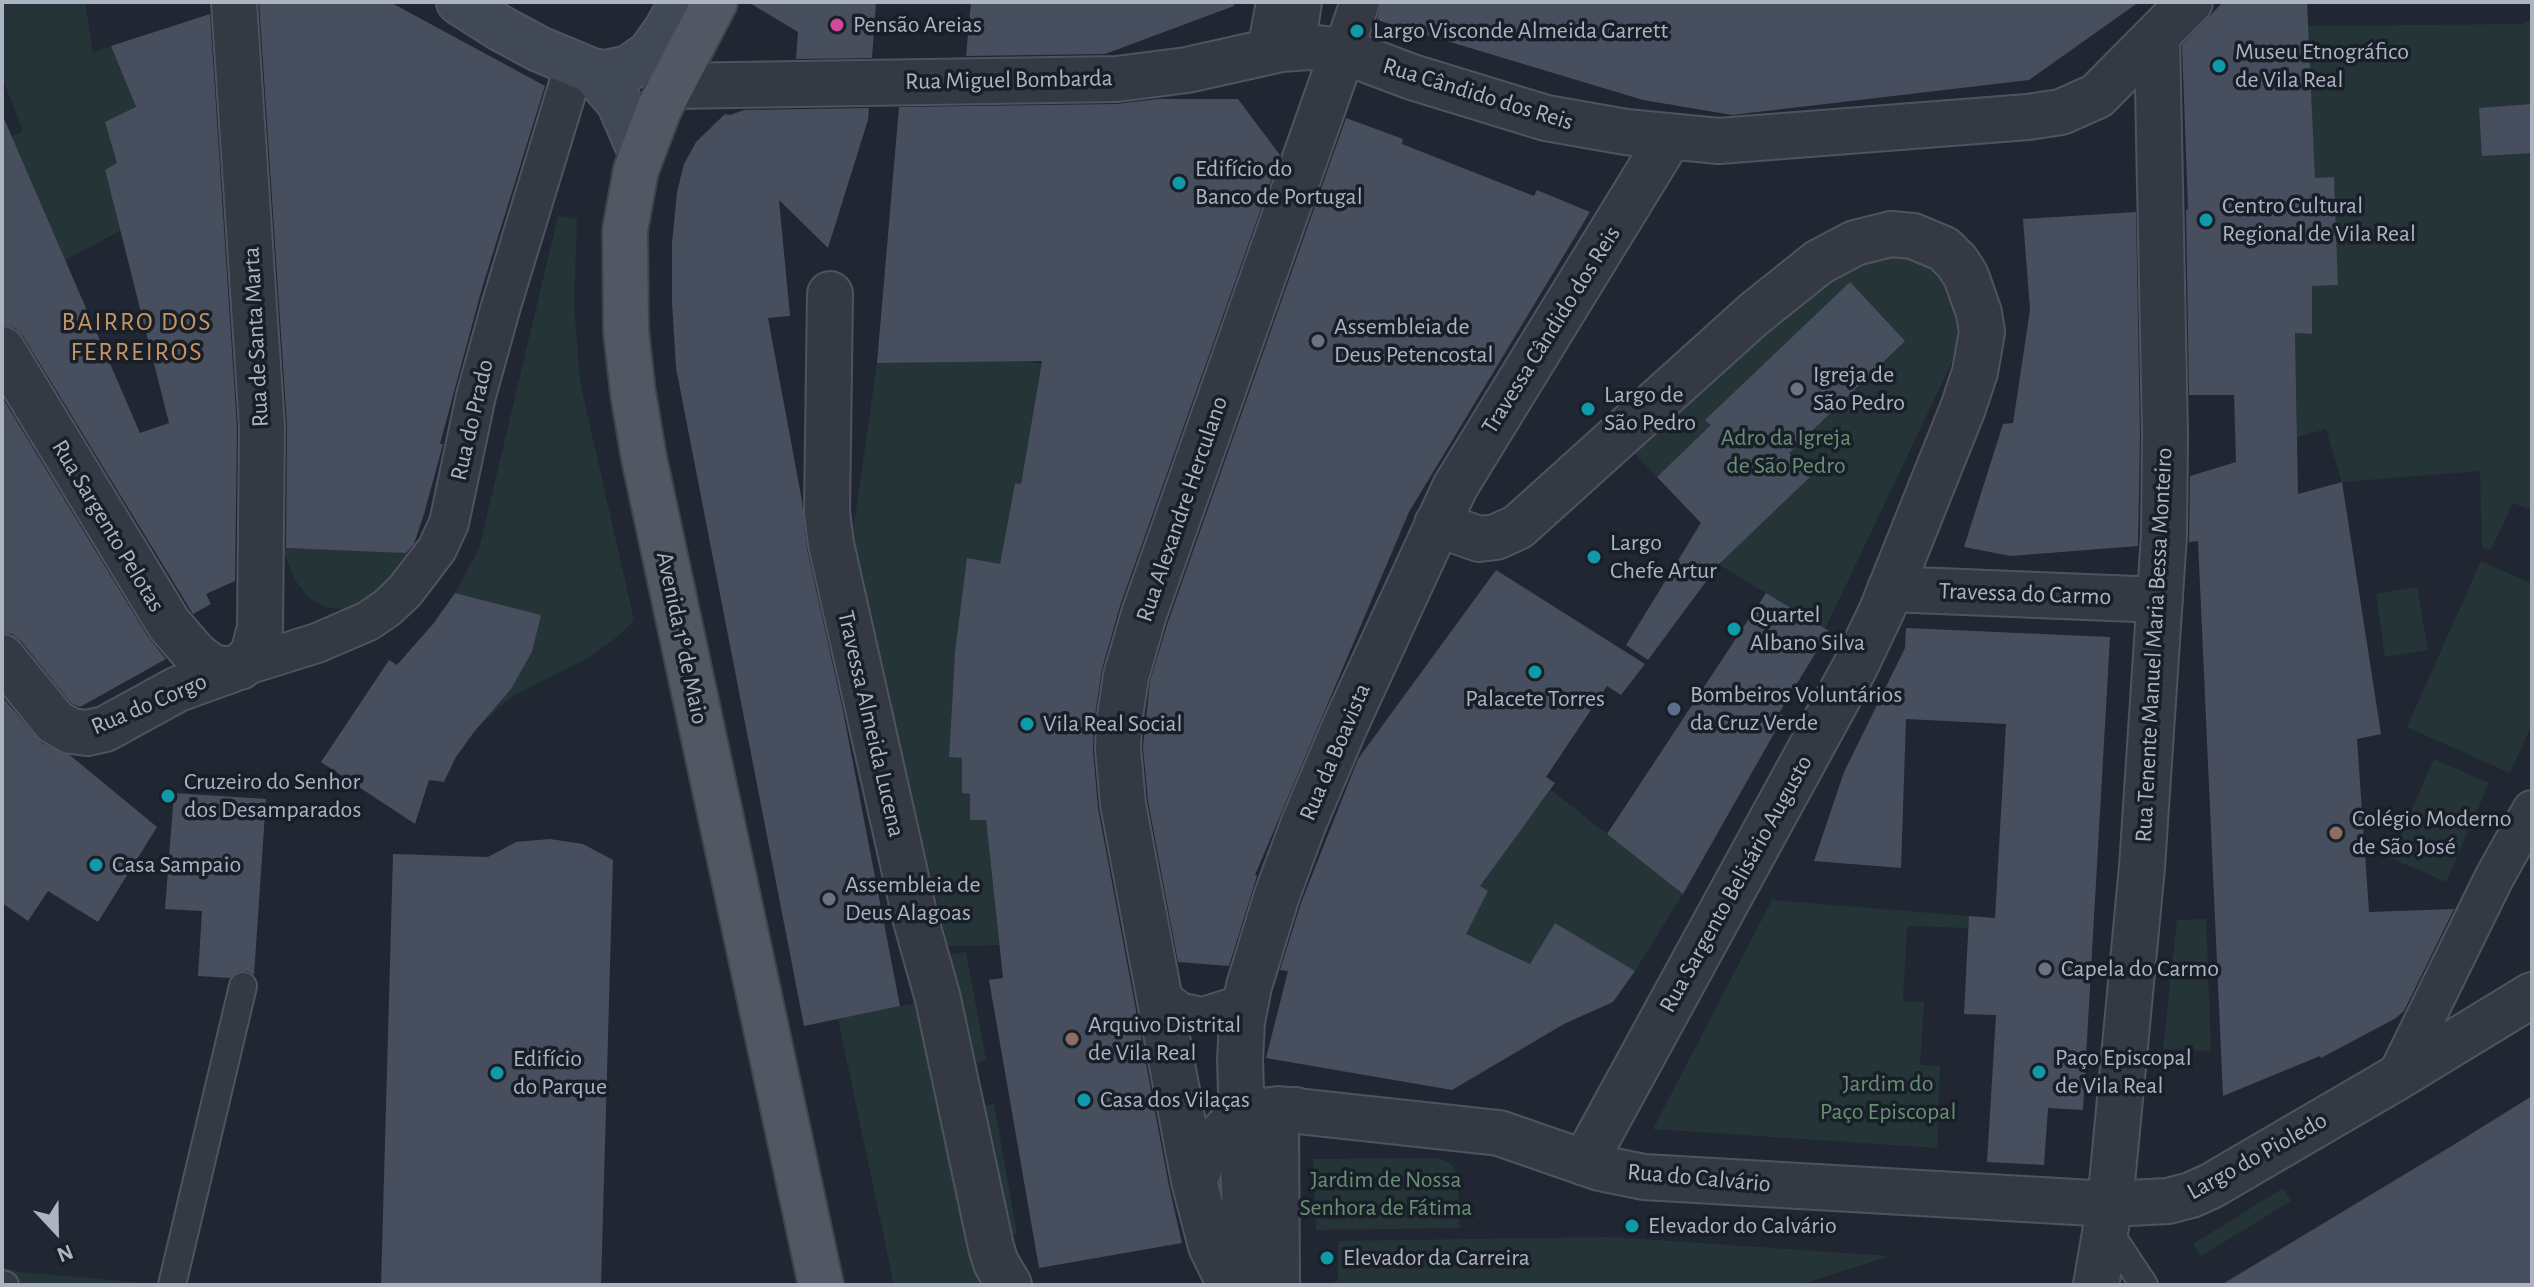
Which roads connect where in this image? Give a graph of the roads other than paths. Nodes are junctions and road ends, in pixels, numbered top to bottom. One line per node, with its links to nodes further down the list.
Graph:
1 (234, 2): 22 (street, Rua de Santa Marta)
2 (459, 2): 12 (main road)
3 (682, 2): 12 (main road)
4 (715, 2): 13 (main road, Avenida 1º de Maio)
5 (1276, 2): 10 (street)
6 (1299, 2): 10 (street)
7 (1360, 2): 11 (street)
8 (2190, 2): 9 (street)
9 (2156, 19): 14 (street, Rua Cândido dos Reis); 20 (street, Rua Tenente Manuel Maria Bessa Monteiro)
10 (1280, 49): 11 (street, Rua Miguel Bombarda); 13 (street, Rua Miguel Bombarda)
11 (1343, 51): 14 (street, Rua Cândido dos Reis); 24 (street, Rua Alexandre Herculano)
12 (583, 68): 15 (main road); 22 (street, Rua do Prado)
13 (671, 86): 15 (main road, Avenida 1º de Maio)
14 (1669, 138): 18 (street, Travessa Cândido dos Reis)
15 (641, 153): 34 (main road, Avenida 1º de Maio)
16 (830, 294): 36 (street, Travessa Almeida Lucena)
17 (2, 349): 22 (street, Rua Sargento Pelotas)
18 (1437, 524): 19 (street, Rua Sargento Belisário Augusto); 26 (street, Rua da Boavista)
19 (1890, 589): 20 (street, Travessa do Carmo); 31 (street, Rua Sargento Belisário Augusto)
20 (2160, 600): 33 (street, Rua Tenente Manuel Maria Bessa Monteiro)
21 (2, 657): 22 (street, Rua do Corgo)
22 (236, 668)
23 (2532, 810): 28 (street)
24 (1155, 982): 26 (lane); 32 (street, Rua Alexandre Herculano)
25 (243, 986): 35 (lane)
26 (1249, 986): 30 (street, Rua da Boavista)
27 (2532, 995): 28 (street, Largo do Pioledo)
28 (2396, 1078): 33 (street, Largo do Pioledo)
29 (1296, 1110): 30 (street, Rua do Calvário); 31 (street, Rua do Calvário); 39 (street)
30 (1243, 1117): 32 (street); 38 (street, Rua da Boavista)
31 (1584, 1163): 33 (street, Rua do Calvário)
32 (1194, 1181): 37 (street, Rua Alexandre Herculano)
33 (2108, 1215): 40 (street, Rua Tenente Manuel Maria Bessa Monteiro); 41 (lane)
34 (814, 1282)
35 (172, 1285)
36 (1009, 1285)
37 (1230, 1285)
38 (1247, 1285)
39 (1277, 1285)
40 (2096, 1285)
41 (2144, 1285)

